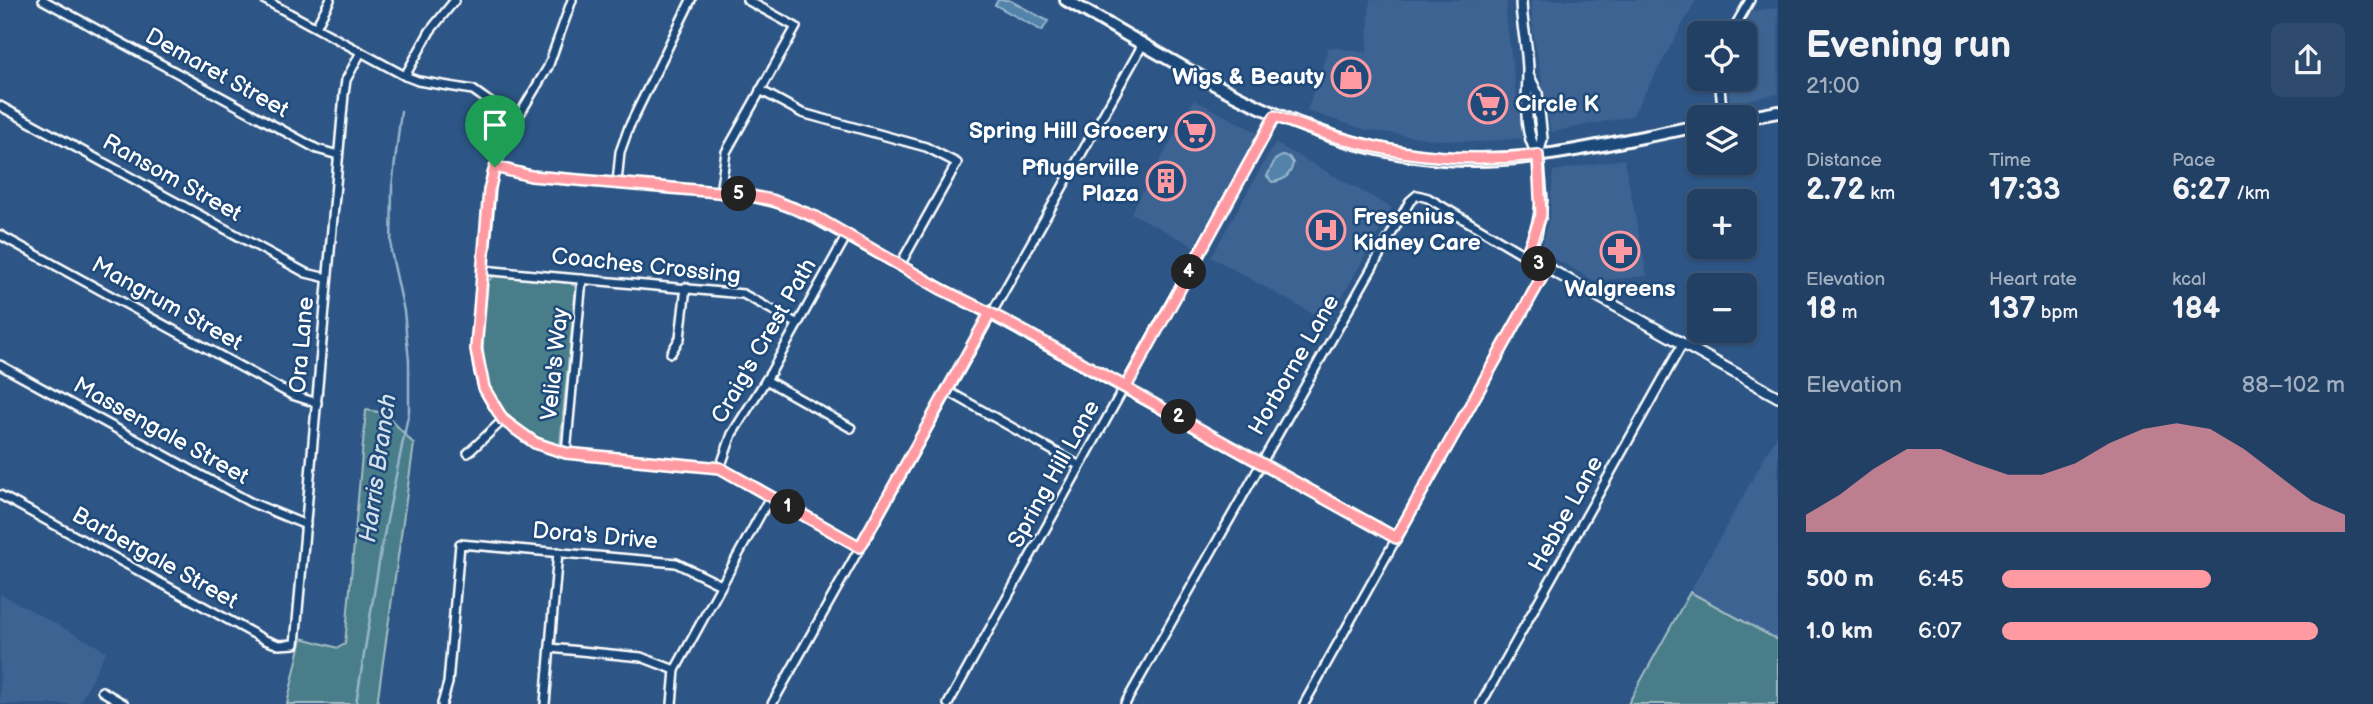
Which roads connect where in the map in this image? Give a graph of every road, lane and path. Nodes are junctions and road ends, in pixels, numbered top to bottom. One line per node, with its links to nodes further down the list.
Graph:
1 (43, 0): 23 (street, Demaret Street)
2 (265, 0): 12 (street)
3 (330, 0): 12 (street)
4 (455, 0): 15 (street)
5 (572, 0): 21 (street)
6 (691, 0): 26 (street)
7 (747, 0): 16 (street)
8 (1521, 0): 24 (street)
9 (1750, 0): 11 (street)
10 (1072, 2): 13 (main road)
11 (1738, 21)
12 (316, 27): 14 (street)
13 (1143, 44): 19 (main road); 37 (street)
14 (361, 52): 15 (street); 23 (street, Ora Lane)
15 (405, 76): 21 (street)
16 (760, 90): 27 (street); 31 (street)
17 (0, 106): 34 (street, Ransom Street)
18 (1778, 112): 20 (main road)
19 (1275, 116): 24 (main road); 43 (street, Spring Hill Lane)
20 (1757, 116)
21 (515, 120): 25 (street)
22 (1687, 128): 24 (main road)
23 (338, 155): 34 (street, Ora Lane)
24 (1538, 155): 30 (street)
25 (495, 167): 26 (street); 33 (street)
26 (617, 183): 27 (street)
27 (720, 193): 29 (street)
28 (0, 235): 46 (street, Mangrum Street)
29 (847, 235): 31 (street); 38 (street, Craig's Crest Path)
30 (1526, 256): 32 (street); 51 (street, Horborne Lane)
31 (900, 265): 37 (street)
32 (1547, 268): 39 (street); 57 (street)
33 (482, 270): 35 (street, Coaches Crossing); 47 (street)
34 (327, 278): 46 (street, Ora Lane)
35 (582, 279): 36 (street, Coaches Crossing); 50 (street, Velia's Way)
36 (687, 287): 38 (street, Coaches Crossing); 40 (street)
37 (990, 313): 43 (street); 44 (street)
38 (799, 324): 42 (street, Craig's Crest Path)
39 (1683, 343): 45 (street); 73 (street, Hebbe Lane)
40 (671, 353)
41 (0, 365): 56 (street, Massengale Street)
42 (766, 380): 48 (street); 53 (street, Craig's Crest Path)
43 (1126, 387): 51 (street); 52 (street, Spring Hill Lane)
44 (946, 390): 52 (street); 58 (street)
45 (1778, 397)
46 (317, 403): 56 (street, Ora Lane)
47 (503, 420): 49 (street); 50 (street)
48 (851, 428)
49 (468, 453)
50 (566, 453): 53 (street)
51 (1260, 463): 57 (street); 71 (street, Horborne Lane)
52 (1080, 466): 70 (street, Spring Hill Lane)
53 (720, 468): 55 (street)
54 (0, 495): 61 (street, Barbergale Street)
55 (770, 497): 58 (street); 60 (street)
56 (306, 525): 61 (street, Ora Lane)
57 (1396, 538): 72 (street)
58 (860, 547): 69 (street)
59 (558, 552): 60 (street, Dora's Drive); 62 (street); 66 (street, Dora's Drive)
60 (722, 585): 63 (street)
61 (295, 644)
62 (550, 648): 63 (street); 67 (street)
63 (675, 670): 68 (street)
64 (102, 691): 65 (street)
65 (124, 704)
66 (442, 704)
67 (545, 704)
68 (672, 704)
69 (772, 704)
70 (948, 704)
71 (1125, 704)
72 (1304, 704)
73 (1482, 704)

